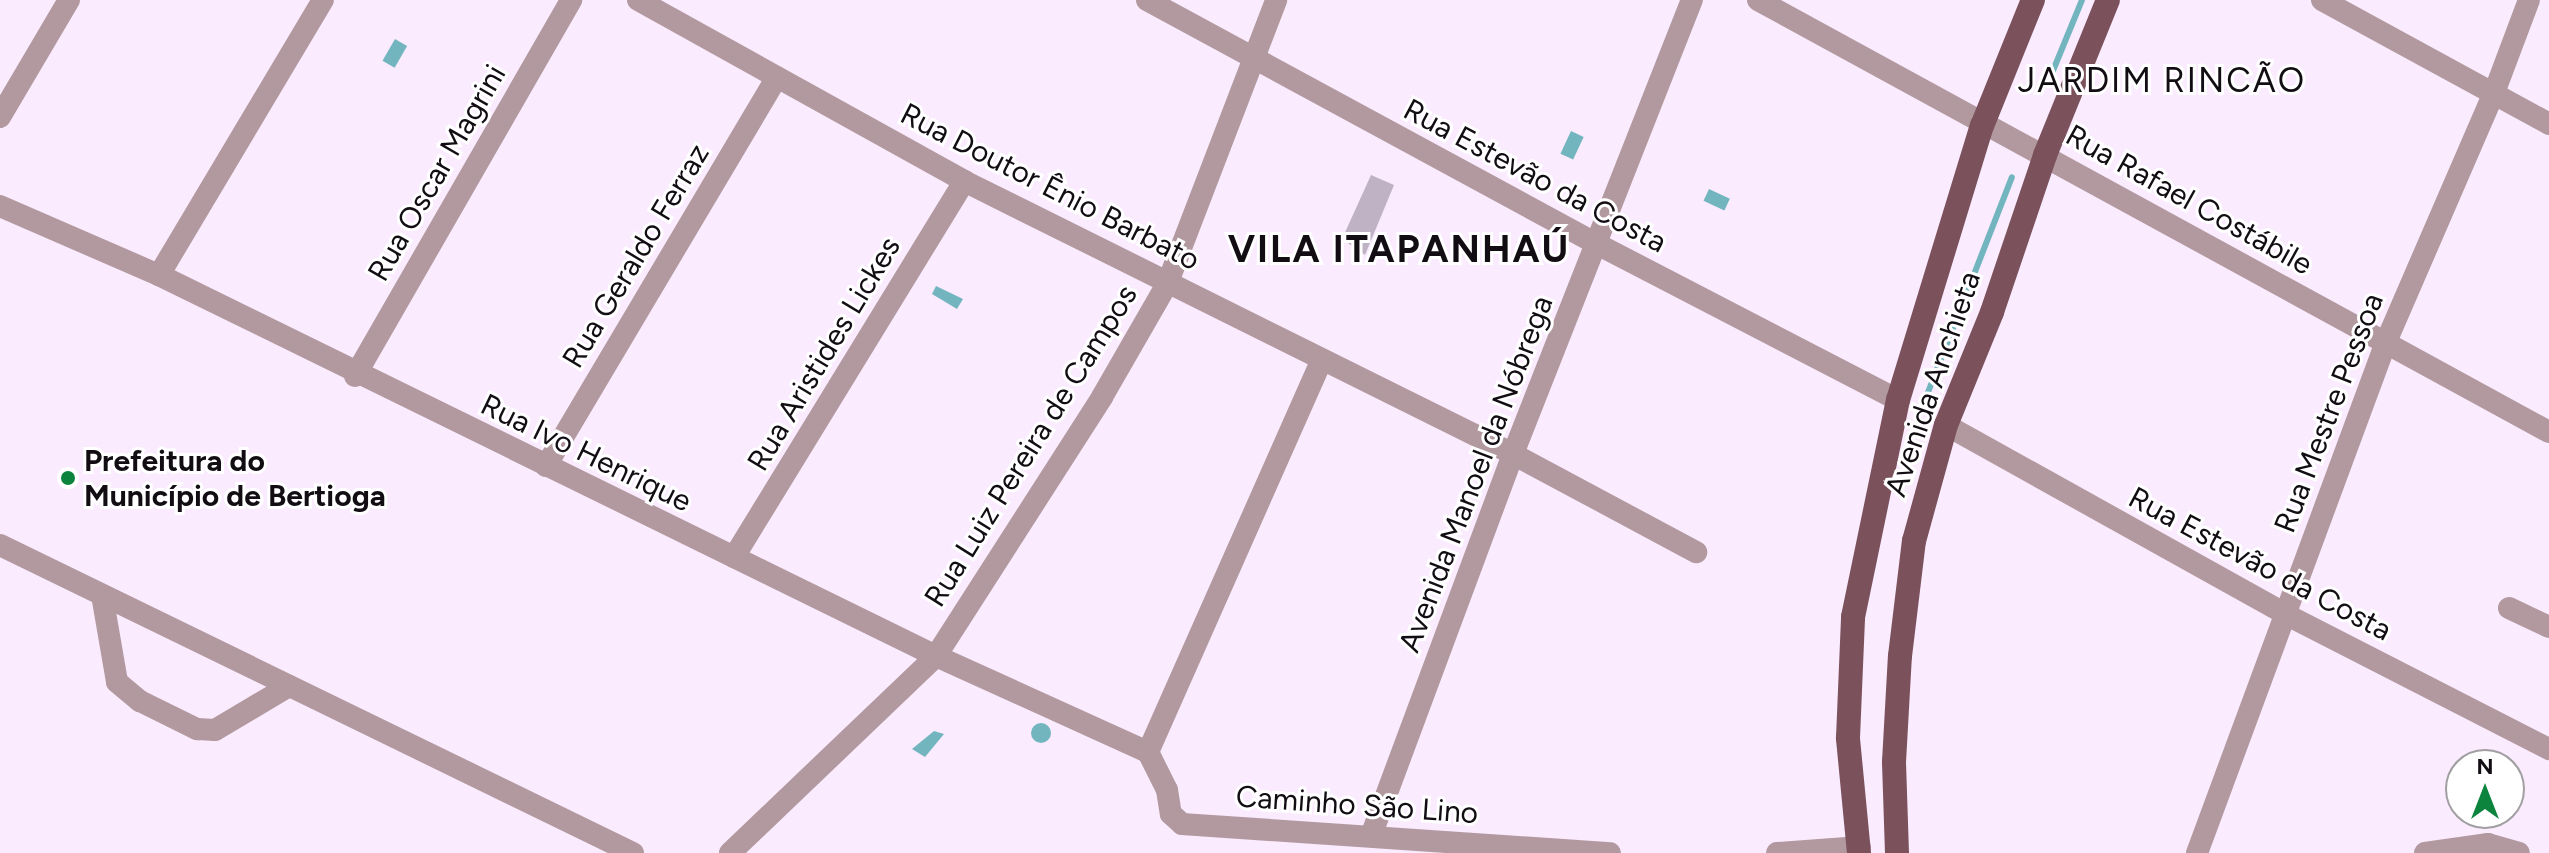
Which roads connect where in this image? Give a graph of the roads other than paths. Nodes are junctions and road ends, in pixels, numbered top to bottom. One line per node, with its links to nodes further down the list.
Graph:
1 (69, 0): 16 (street)
2 (323, 0): 23 (street)
3 (571, 0): 27 (street, Rua Oscar Magrini)
4 (638, 0): 14 (street, Rua Doutor Ênio Barbato)
5 (1147, 0): 13 (street, Rua Estevão da Costa)
6 (1276, 0): 13 (street, Rua Luiz Pereira de Campos)
7 (1692, 0): 22 (street, Avenida Manoel da Nóbrega)
8 (1758, 0): 18 (street, Rua Rafael Costábile)
9 (2033, 0): 18 (main road, Avenida Anchieta)
10 (2108, 0): 19 (main road, Avenida Anchieta)
11 (2322, 0): 15 (street)
12 (2529, 0): 15 (street, Rua Mestre Pessoa)
13 (1253, 57): 22 (street, Rua Estevão da Costa); 24 (street, Rua Luiz Pereira de Campos)
14 (777, 77): 20 (street, Rua Doutor Ênio Barbato); 32 (street, Rua Geraldo Ferraz)
15 (2494, 93): 17 (street); 25 (street, Rua Mestre Pessoa)
16 (0, 117)
17 (2549, 124)
18 (1982, 126): 19 (street, Rua Rafael Costábile); 28 (main road, Avenida Anchieta)
19 (2045, 155): 25 (street, Rua Rafael Costábile); 29 (main road, Avenida Anchieta)
20 (964, 181): 24 (street, Rua Doutor Ênio Barbato); 35 (street, Rua Aristides Lickes)
21 (0, 206): 23 (street, Rua Ivo Henrique)
22 (1597, 244): 28 (street, Rua Estevão da Costa); 31 (street, Avenida Manoel da Nóbrega)
23 (159, 275): 27 (street, Rua Ivo Henrique)
24 (1168, 282): 26 (street, Rua Doutor Ênio Barbato); 40 (street, Rua Luiz Pereira de Campos)
25 (2386, 342): 30 (street, Rua Rafael Costábile); 38 (street, Rua Mestre Pessoa)
26 (1322, 360): 31 (street, Rua Doutor Ênio Barbato); 43 (street)
27 (355, 376): 32 (street, Rua Ivo Henrique)
28 (1898, 400): 45 (main road, Avenida Anchieta)
29 (1946, 425): 38 (street, Rua Estevão da Costa); 46 (main road, Avenida Anchieta)
30 (2549, 432)
31 (1513, 454): 34 (street, Rua Doutor Ênio Barbato); 44 (street, Avenida Manoel da Nóbrega)
32 (546, 466): 35 (street, Rua Ivo Henrique)
33 (0, 545): 36 (street)
34 (1696, 552)
35 (734, 557): 40 (street, Rua Ivo Henrique)
36 (102, 595): 41 (street); 41 (street)
37 (2509, 608): 39 (street)
38 (2285, 614): 42 (street, Rua Estevão da Costa); 51 (street, Rua Mestre Pessoa)
39 (2549, 627)
40 (936, 656): 43 (street, Rua Ivo Henrique); 48 (street, Rua Luiz Pereira de Campos)
41 (289, 686): 47 (street)
42 (2549, 749)
43 (1148, 752): 44 (street, Caminho São Lino)
44 (1371, 836): 49 (street, Caminho São Lino)
45 (1859, 850): 50 (street)
46 (1902, 851)
47 (633, 853)
48 (730, 853)
49 (1610, 853)
50 (1777, 853)
51 (2197, 853)
52 (2425, 853): 53 (street)
53 (2519, 853)

